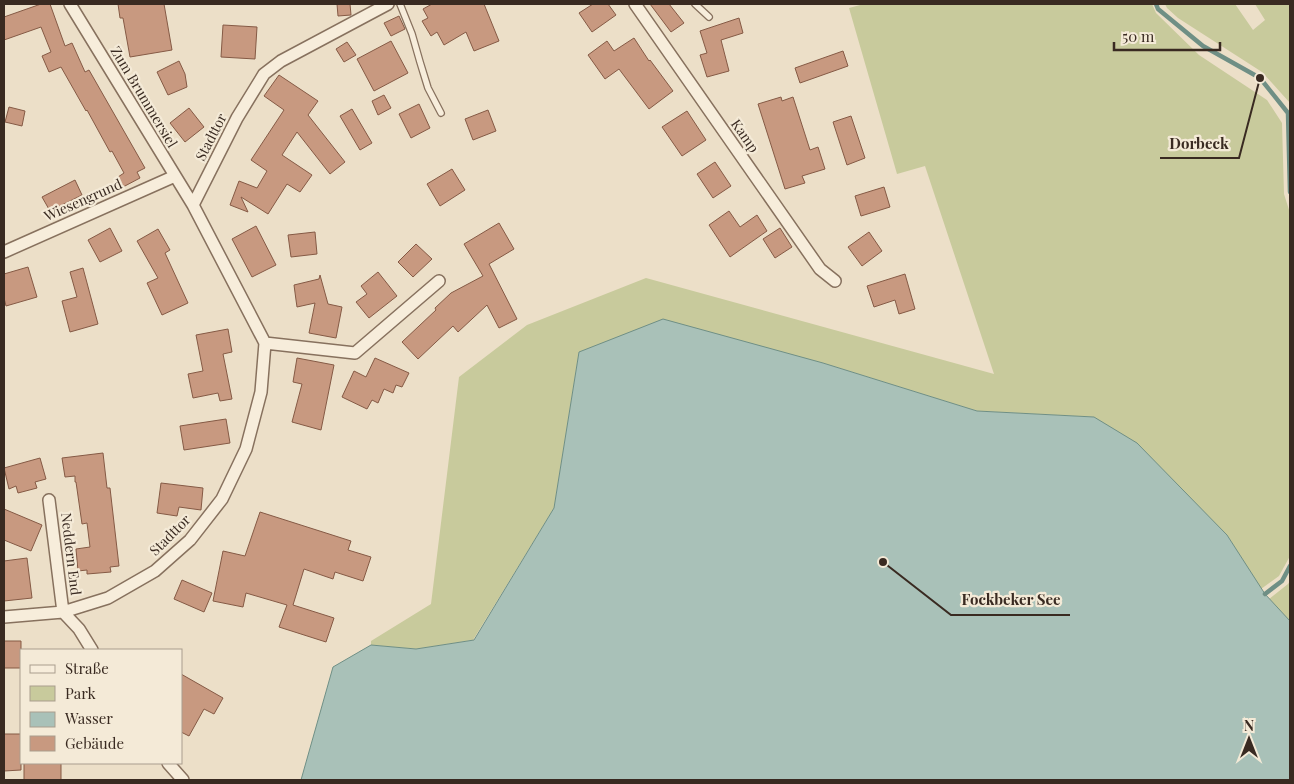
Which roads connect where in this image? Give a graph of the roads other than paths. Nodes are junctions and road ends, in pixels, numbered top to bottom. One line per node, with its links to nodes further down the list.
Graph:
1 (70, 4): 8 (street, Zum Brummersiel)
2 (388, 4): 9 (street, Stadttor)
3 (400, 4): 7 (lane)
4 (635, 4): 11 (street, Kamp)
5 (696, 4): 6 (lane)
6 (709, 17)
7 (441, 113)
8 (175, 176): 9 (street, Zum Brummersiel); 10 (street, Wiesengrund)
9 (193, 205): 13 (street)
10 (4, 252)
11 (836, 280)
12 (440, 282): 13 (street)
13 (265, 342): 15 (street, Stadttor)
14 (49, 500): 15 (street, Neddern End)
15 (63, 612): 16 (street, Stadttor); 17 (street)
16 (4, 617)
17 (91, 649)
18 (169, 764): 19 (street)
19 (183, 780)

